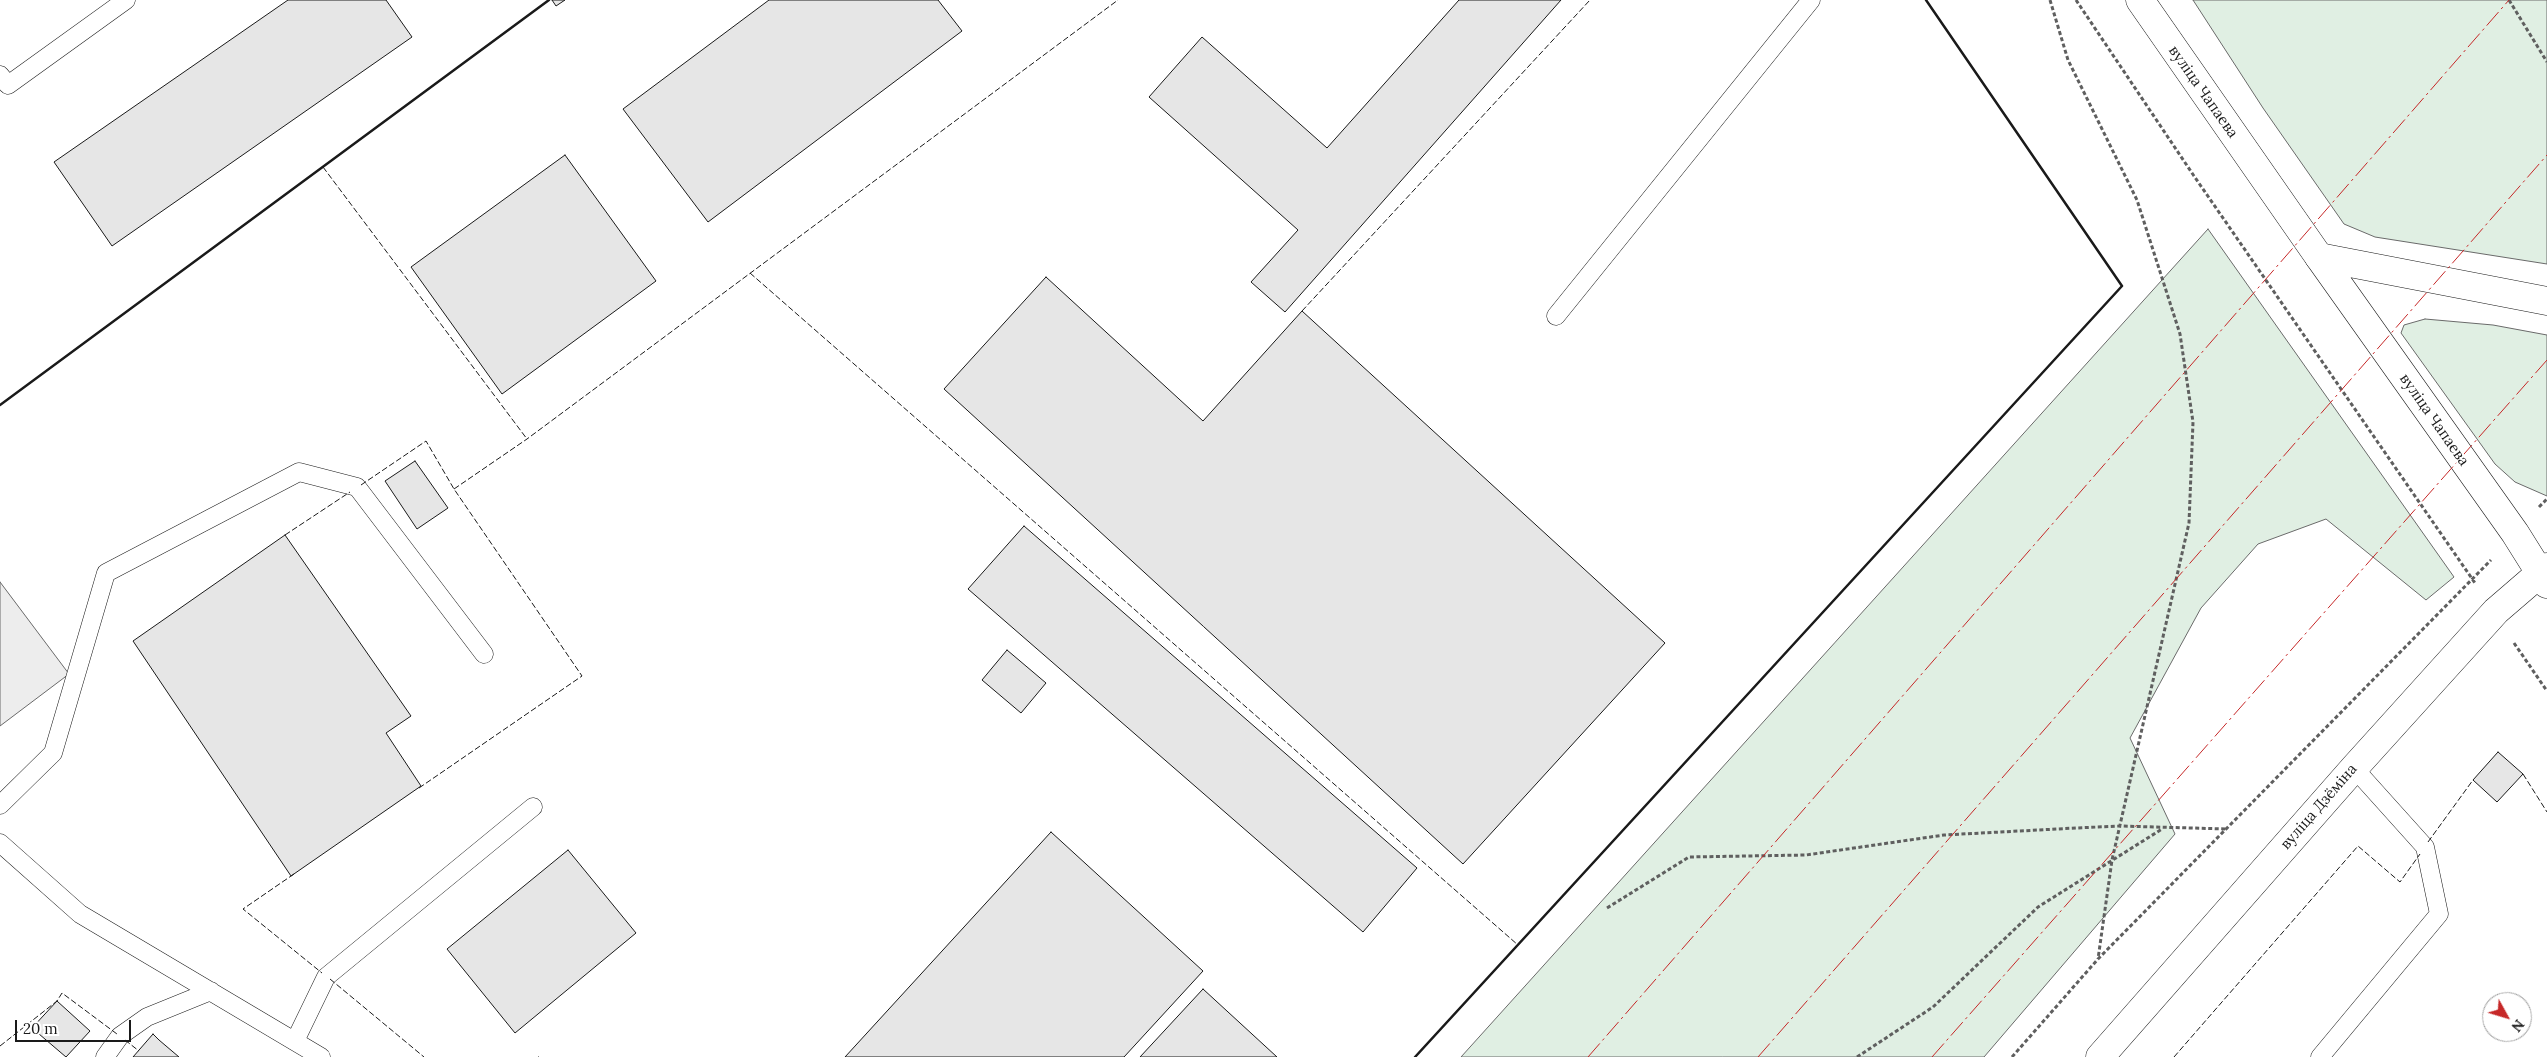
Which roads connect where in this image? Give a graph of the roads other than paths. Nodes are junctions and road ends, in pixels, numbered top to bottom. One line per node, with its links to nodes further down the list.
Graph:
1 (126, 0): 4 (lane)
2 (1811, 0): 7 (lane)
3 (2140, 0): 5 (main road, вуліца Чапаева)
4 (0, 75)
5 (2319, 257): 6 (main road); 8 (main road, вуліца Чапаева)
6 (2547, 301)
7 (1556, 316)
8 (2544, 575): 10 (main road, вуліца Дзёміна)
9 (484, 654): 11 (lane)
10 (2354, 768): 18 (main road, вуліца Дзёміна); 19 (lane)
11 (0, 805)
12 (533, 807): 15 (lane)
13 (0, 843): 14 (lane)
14 (211, 991): 15 (lane); 16 (lane)
15 (295, 1041): 17 (lane)
16 (105, 1057)
17 (321, 1057)
18 (2100, 1057)
19 (2320, 1057)

